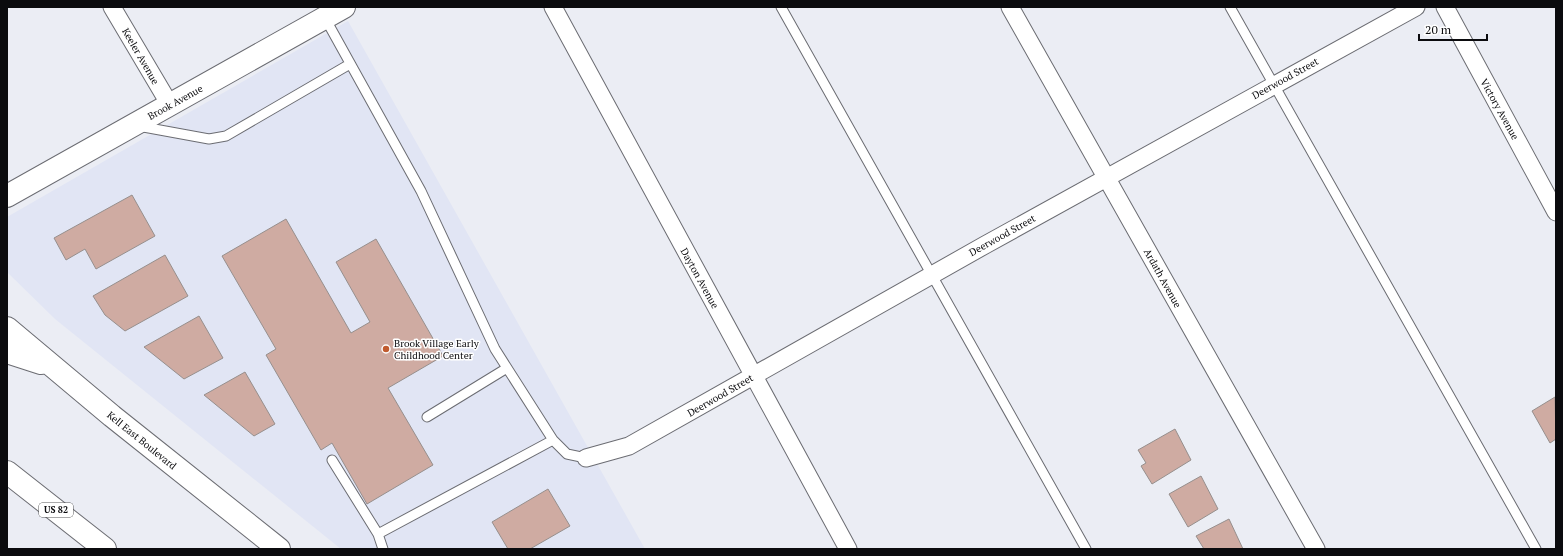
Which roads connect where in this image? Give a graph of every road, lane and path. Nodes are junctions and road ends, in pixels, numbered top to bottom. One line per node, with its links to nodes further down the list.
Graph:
1 (112, 7): 11 (street, Keeler Avenue)
2 (553, 7): 21 (street, Dayton Avenue)
3 (780, 7): 16 (lane)
4 (1010, 7): 13 (street, Ardath Avenue)
5 (1230, 7): 10 (lane)
6 (1416, 7): 10 (street, Deerwood Street)
7 (1445, 7): 15 (street, Victory Avenue)
8 (334, 11): 9 (lane); 11 (main road, Brook Avenue)
9 (350, 64): 12 (lane); 20 (lane)
10 (1274, 84): 13 (street, Deerwood Street); 36 (lane)
11 (170, 105): 12 (main road, Brook Avenue)
12 (133, 125): 14 (main road, Brook Avenue)
13 (1106, 178): 16 (street, Deerwood Street); 35 (street, Ardath Avenue)
14 (7, 196)
15 (1556, 212)
16 (932, 275): 21 (street, Deerwood Street); 34 (lane)
17 (7, 328): 19 (main road, Kell East Boulevard)
18 (7, 352): 19 (main road)
19 (50, 366): 31 (main road, Kell East Boulevard)
20 (507, 368): 22 (lane); 23 (lane)
21 (753, 375): 24 (street, Deerwood Street); 33 (street, Dayton Avenue)
22 (427, 417)
23 (552, 440): 24 (lane); 28 (lane)
24 (586, 458)
25 (332, 460): 28 (lane)
26 (7, 472): 27 (main road, US 82)
27 (60, 514): 29 (main road, US 82); 30 (main road)
28 (378, 534): 32 (lane)
29 (105, 549)
30 (114, 549)
31 (279, 549)
32 (383, 549)
33 (848, 549)
34 (1086, 549)
35 (1316, 549)
36 (1536, 549)

